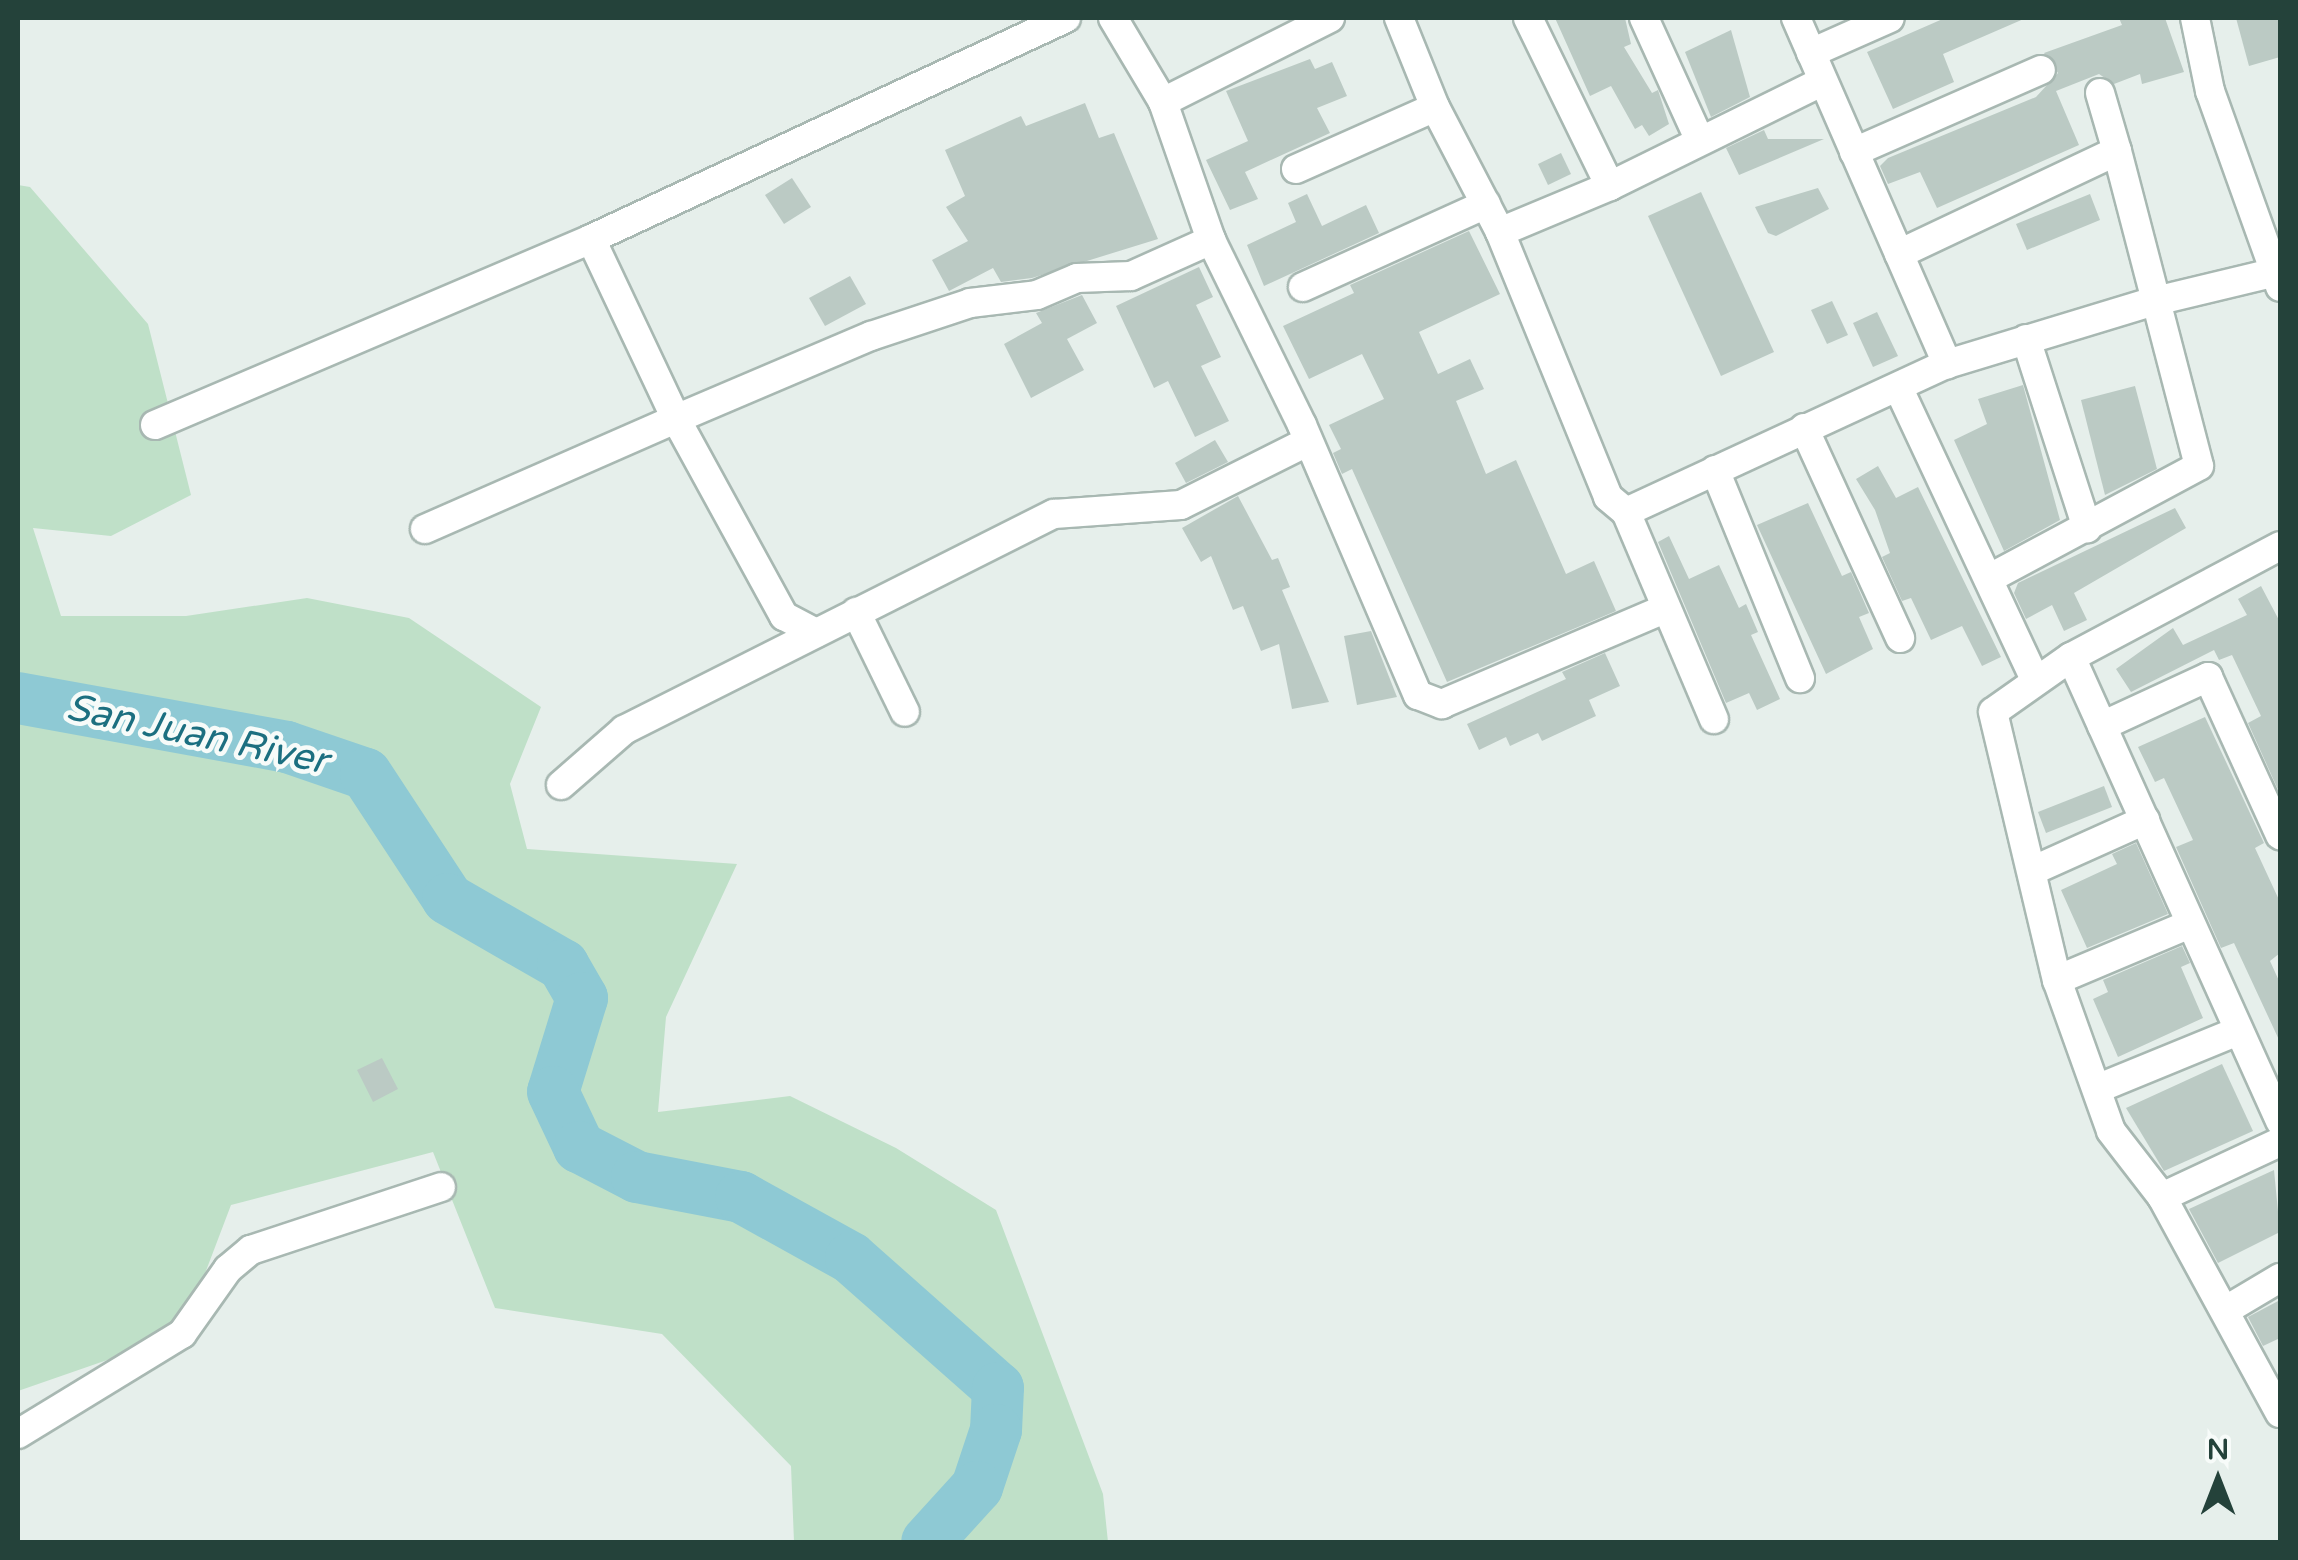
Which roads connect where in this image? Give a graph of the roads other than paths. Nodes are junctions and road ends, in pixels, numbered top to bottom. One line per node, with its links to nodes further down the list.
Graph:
1 (1066, 18): 23 (street)
2 (1113, 18): 14 (street)
3 (1330, 18): 14 (street)
4 (1400, 18): 15 (street)
5 (1528, 18): 20 (street)
6 (1644, 18): 16 (street)
7 (1796, 18): 10 (street)
8 (1890, 18): 10 (street)
9 (2196, 18): 26 (street)
10 (1811, 53): 12 (street)
11 (2041, 70): 18 (street)
12 (1823, 81): 16 (street); 18 (street)
13 (2100, 93): 17 (street)
14 (1163, 102): 24 (street)
15 (1435, 107): 19 (street); 21 (street)
16 (1700, 141): 20 (street)
17 (2117, 151): 25 (street); 28 (street)
18 (1854, 152): 25 (street)
19 (1296, 170)
20 (1610, 186): 22 (street)
21 (1486, 204): 22 (street); 27 (street)
22 (1500, 232): 37 (street)
23 (590, 240): 32 (street); 33 (street)
24 (1211, 240): 32 (street); 35 (street)
25 (1899, 254): 30 (street)
26 (2278, 280): 28 (street)
27 (1303, 287)
28 (2154, 301): 29 (street); 38 (street)
29 (2026, 340): 30 (street); 38 (street)
30 (1947, 364): 31 (street)
31 (1898, 386): 34 (street); 41 (street)
32 (676, 419): 39 (street); 44 (street)
33 (155, 426)
34 (1804, 428): 36 (street); 45 (street)
35 (1307, 442): 42 (street); 43 (street)
36 (1715, 470): 37 (street); 47 (street)
37 (1626, 512): 42 (street)
38 (2087, 528): 41 (street)
39 (424, 529)
40 (2280, 546): 46 (street)
41 (1988, 580): 48 (street)
42 (1662, 610): 50 (street)
43 (856, 612): 44 (street); 49 (street)
44 (816, 633): 52 (street)
45 (1900, 638)
46 (2071, 656): 48 (street); 51 (street)
47 (1800, 678)
48 (2035, 680): 55 (street)
49 (905, 712)
50 (1714, 719)
51 (2102, 726): 53 (street); 54 (street)
52 (561, 785)
53 (2145, 820): 55 (street); 56 (street)
54 (2280, 835)
55 (2034, 870): 57 (street)
56 (2190, 924): 57 (street); 58 (street)
57 (2057, 980): 59 (street)
58 (2238, 1030): 59 (street); 60 (street)
59 (2099, 1088): 63 (street)
60 (2280, 1121)
61 (2280, 1142): 63 (street)
62 (441, 1187): 67 (street)
63 (2162, 1197): 65 (street)
64 (2280, 1278): 65 (street)
65 (2226, 1310): 66 (street)
66 (2280, 1413)
67 (18, 1434)

